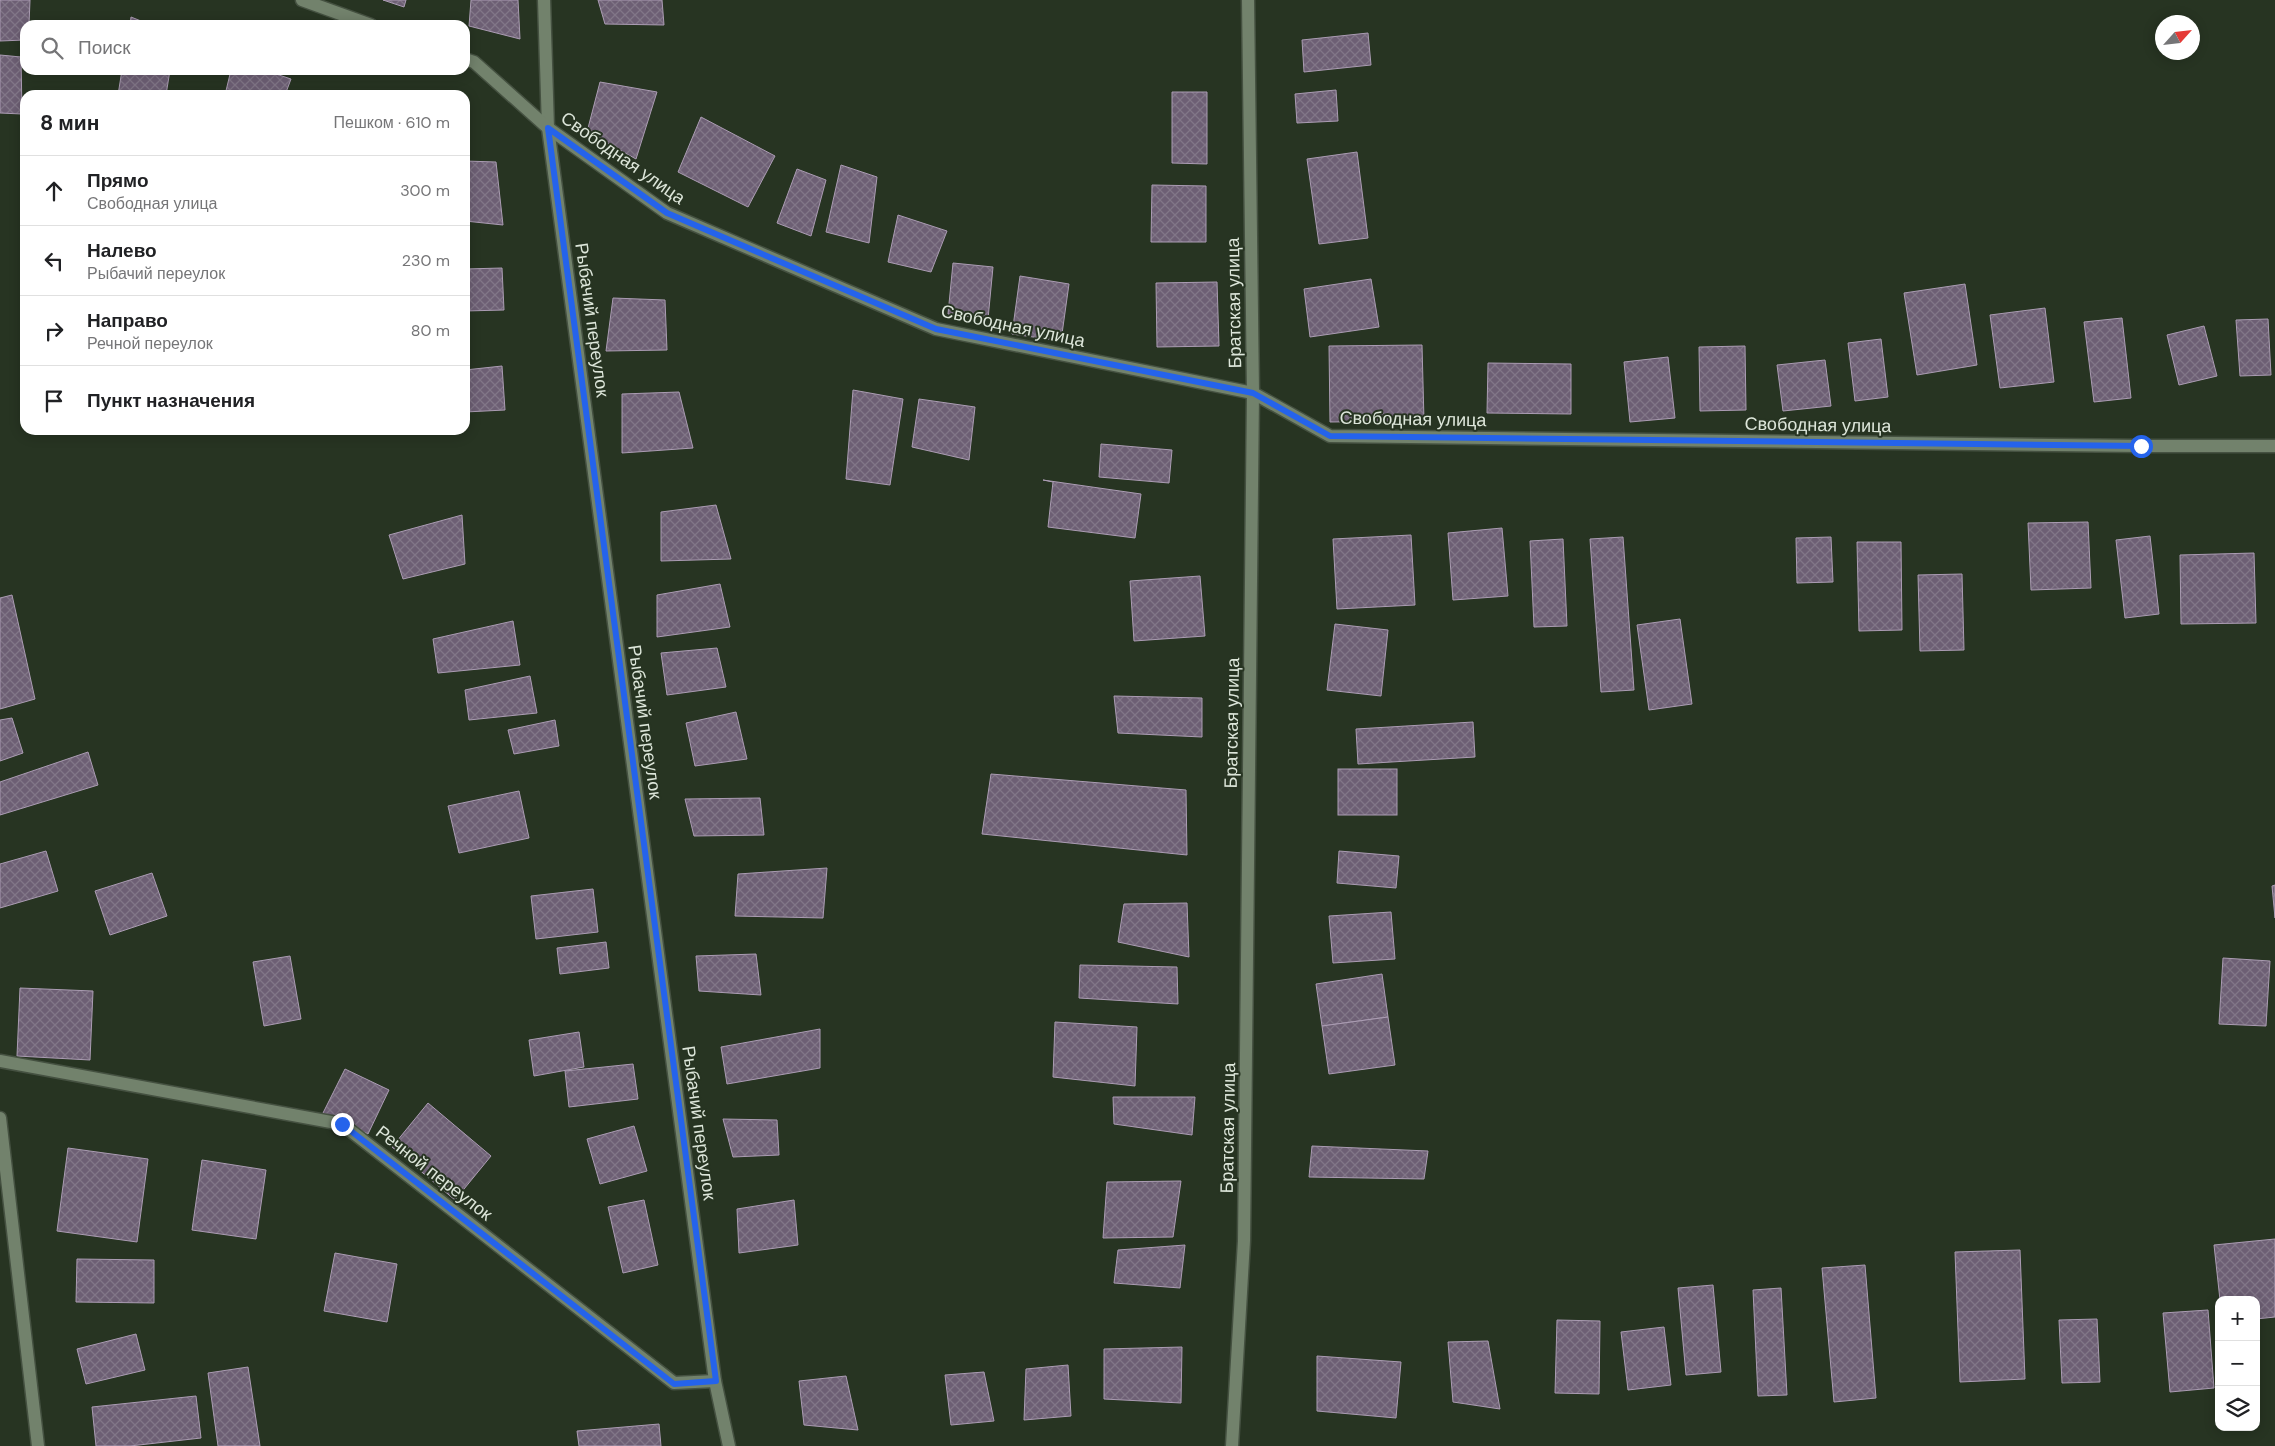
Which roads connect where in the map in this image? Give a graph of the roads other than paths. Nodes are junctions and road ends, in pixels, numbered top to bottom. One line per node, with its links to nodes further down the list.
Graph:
1 (302, 0): 4 (street)
2 (544, 0): 6 (street, Рыбачий переулок)
3 (1248, 0): 7 (street, Братская улица)
4 (357, 20)
5 (470, 61): 6 (street, Свободная улица)
6 (548, 128): 7 (street, Свободная улица); 11 (street, Рыбачий переулок)
7 (1253, 393): 8 (street, Свободная улица); 14 (street, Братская улица)
8 (2275, 446)
9 (0, 1061): 11 (street, Речной переулок)
10 (0, 1118): 12 (street)
11 (716, 1381): 13 (street, Рыбачий переулок)
12 (38, 1446)
13 (730, 1446)
14 (1232, 1446)

